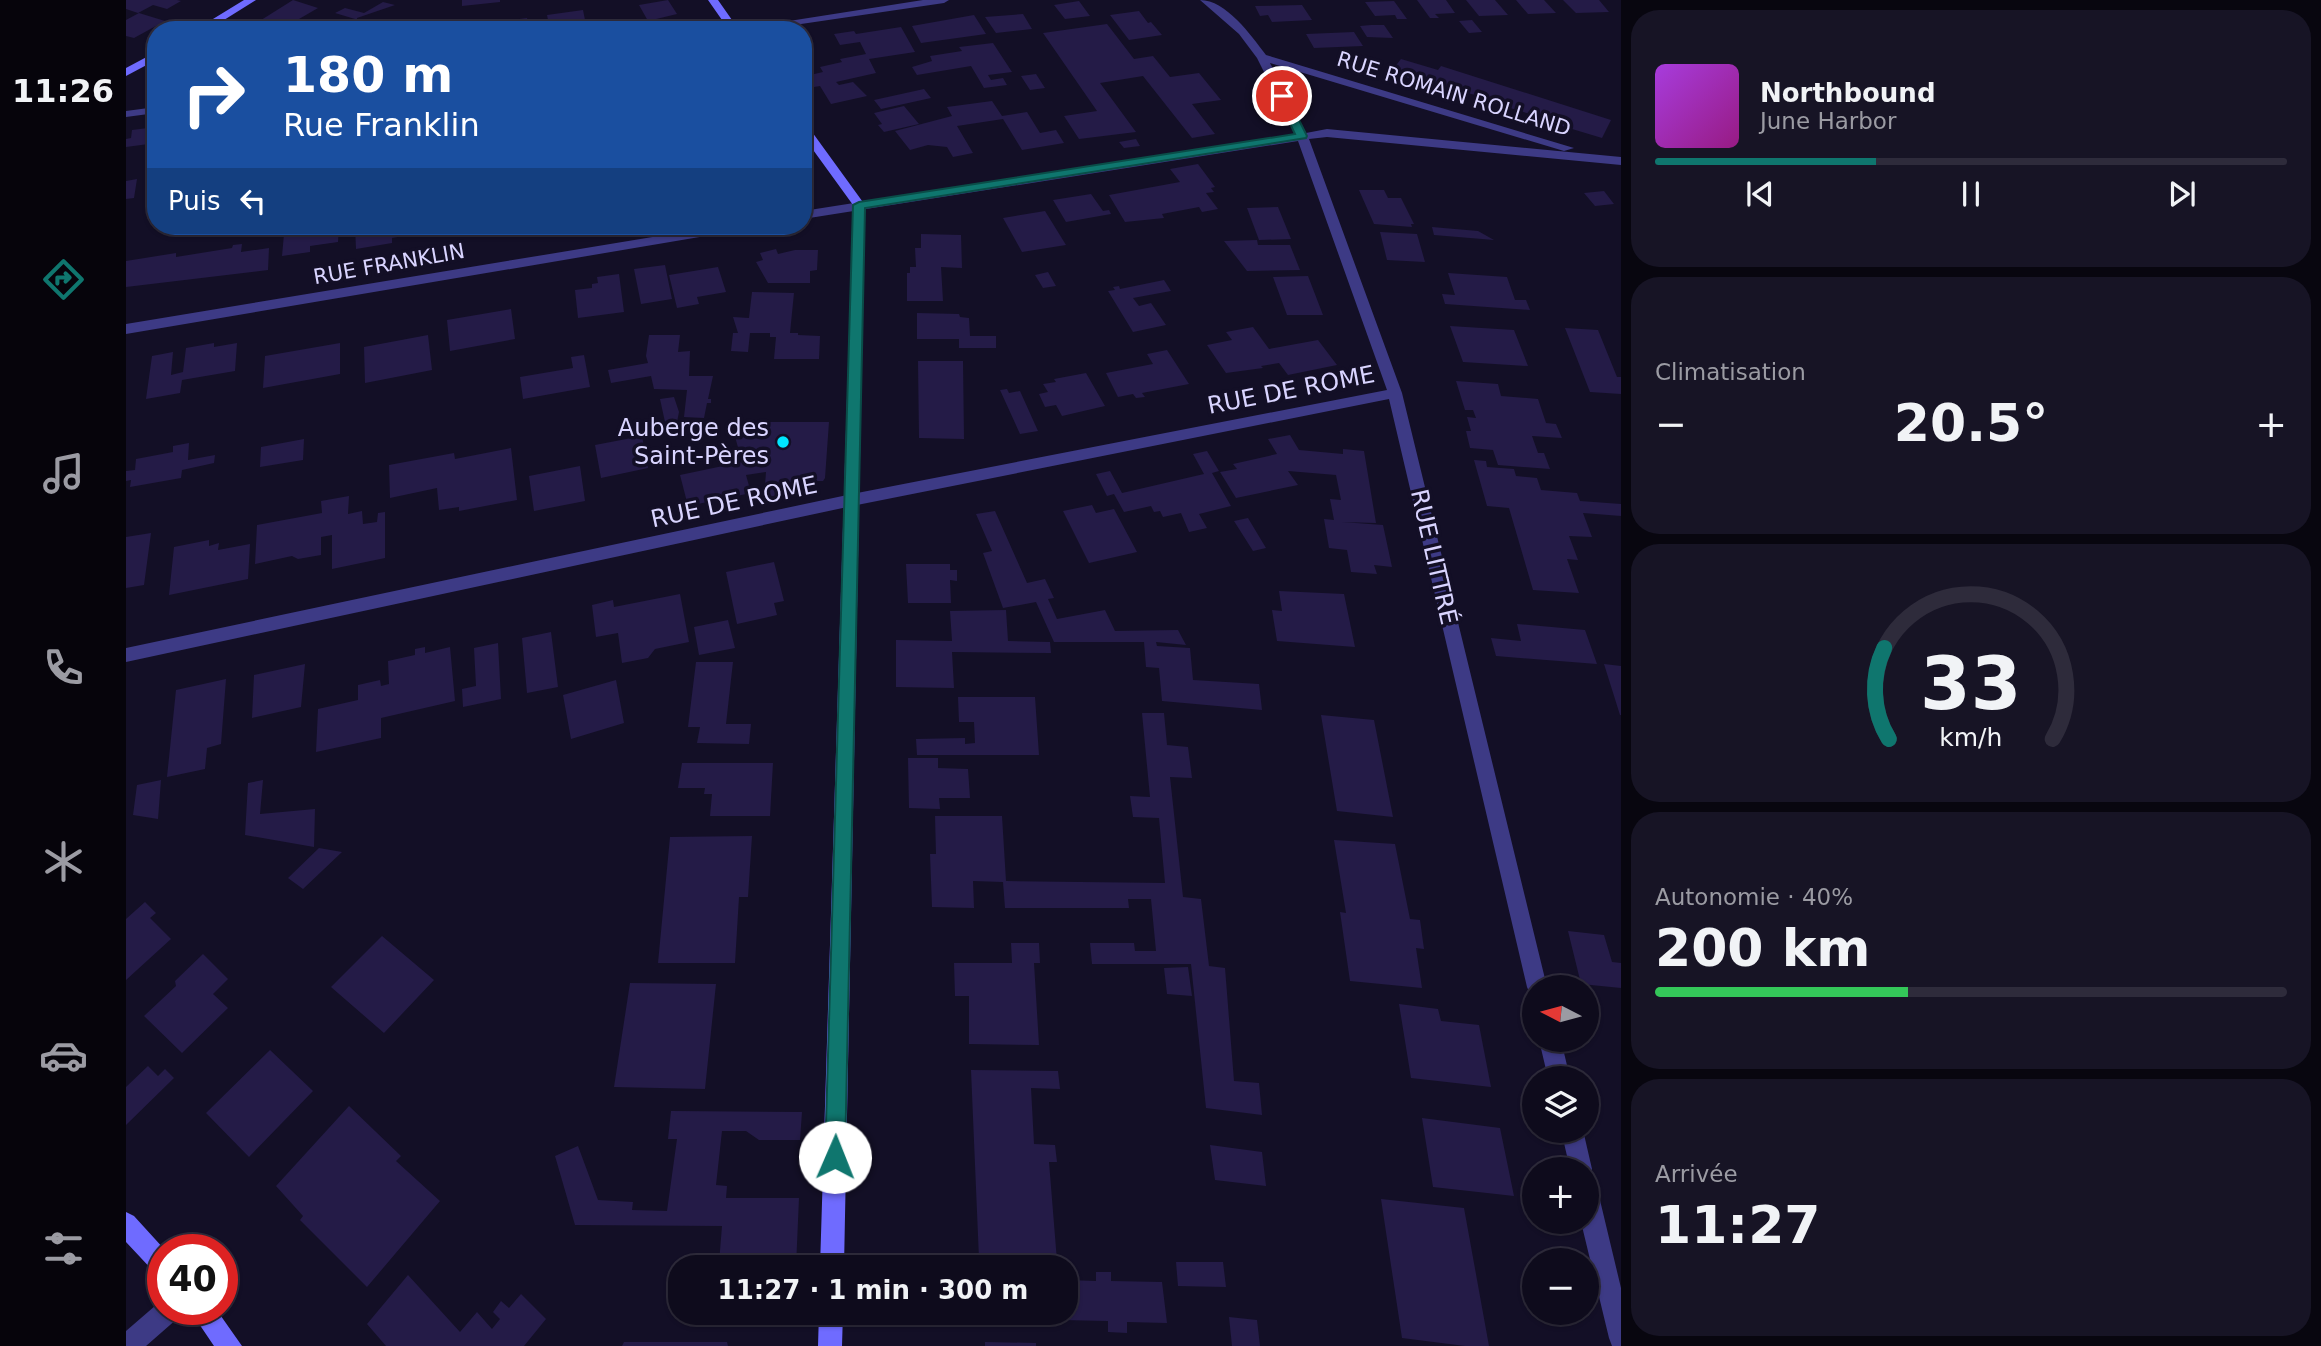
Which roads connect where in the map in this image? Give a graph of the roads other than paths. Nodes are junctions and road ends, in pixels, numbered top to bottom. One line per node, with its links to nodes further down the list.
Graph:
1 (251, 0): 5 (street)
2 (713, 0): 6 (street)
3 (944, 0): 7 (street)
4 (1205, 0): 8 (street)
5 (215, 21)
6 (728, 21)
7 (798, 21)
8 (1262, 57): 13 (street); 15 (street, RUE ROMAIN ROLLAND)
9 (147, 60): 10 (street)
10 (126, 73)
11 (147, 111): 12 (street)
12 (126, 114)
13 (1302, 136): 15 (street, RUE ROMAIN ROLLAND); 17 (street); 21 (street, RUE LITTRÉ)
14 (812, 140): 17 (street)
15 (1594, 159): 16 (street, RUE ROMAIN ROLLAND)
16 (1621, 161)
17 (859, 205): 18 (street); 22 (street)
18 (812, 213)
19 (687, 235): 20 (street, RUE FRANKLIN)
20 (126, 329)
21 (1395, 393): 22 (street, RUE DE ROME); 24 (street, RUE LITTRÉ)
22 (852, 500): 23 (street, RUE DE ROME); 28 (street)
23 (126, 655)
24 (1534, 975)
25 (126, 1224): 27 (street)
26 (1596, 1234): 32 (street)
27 (147, 1247)
28 (832, 1255)
29 (151, 1325): 33 (street)
30 (214, 1325): 34 (street)
31 (831, 1325): 35 (street)
32 (1621, 1338)
33 (128, 1346)
34 (230, 1346)
35 (830, 1346)

